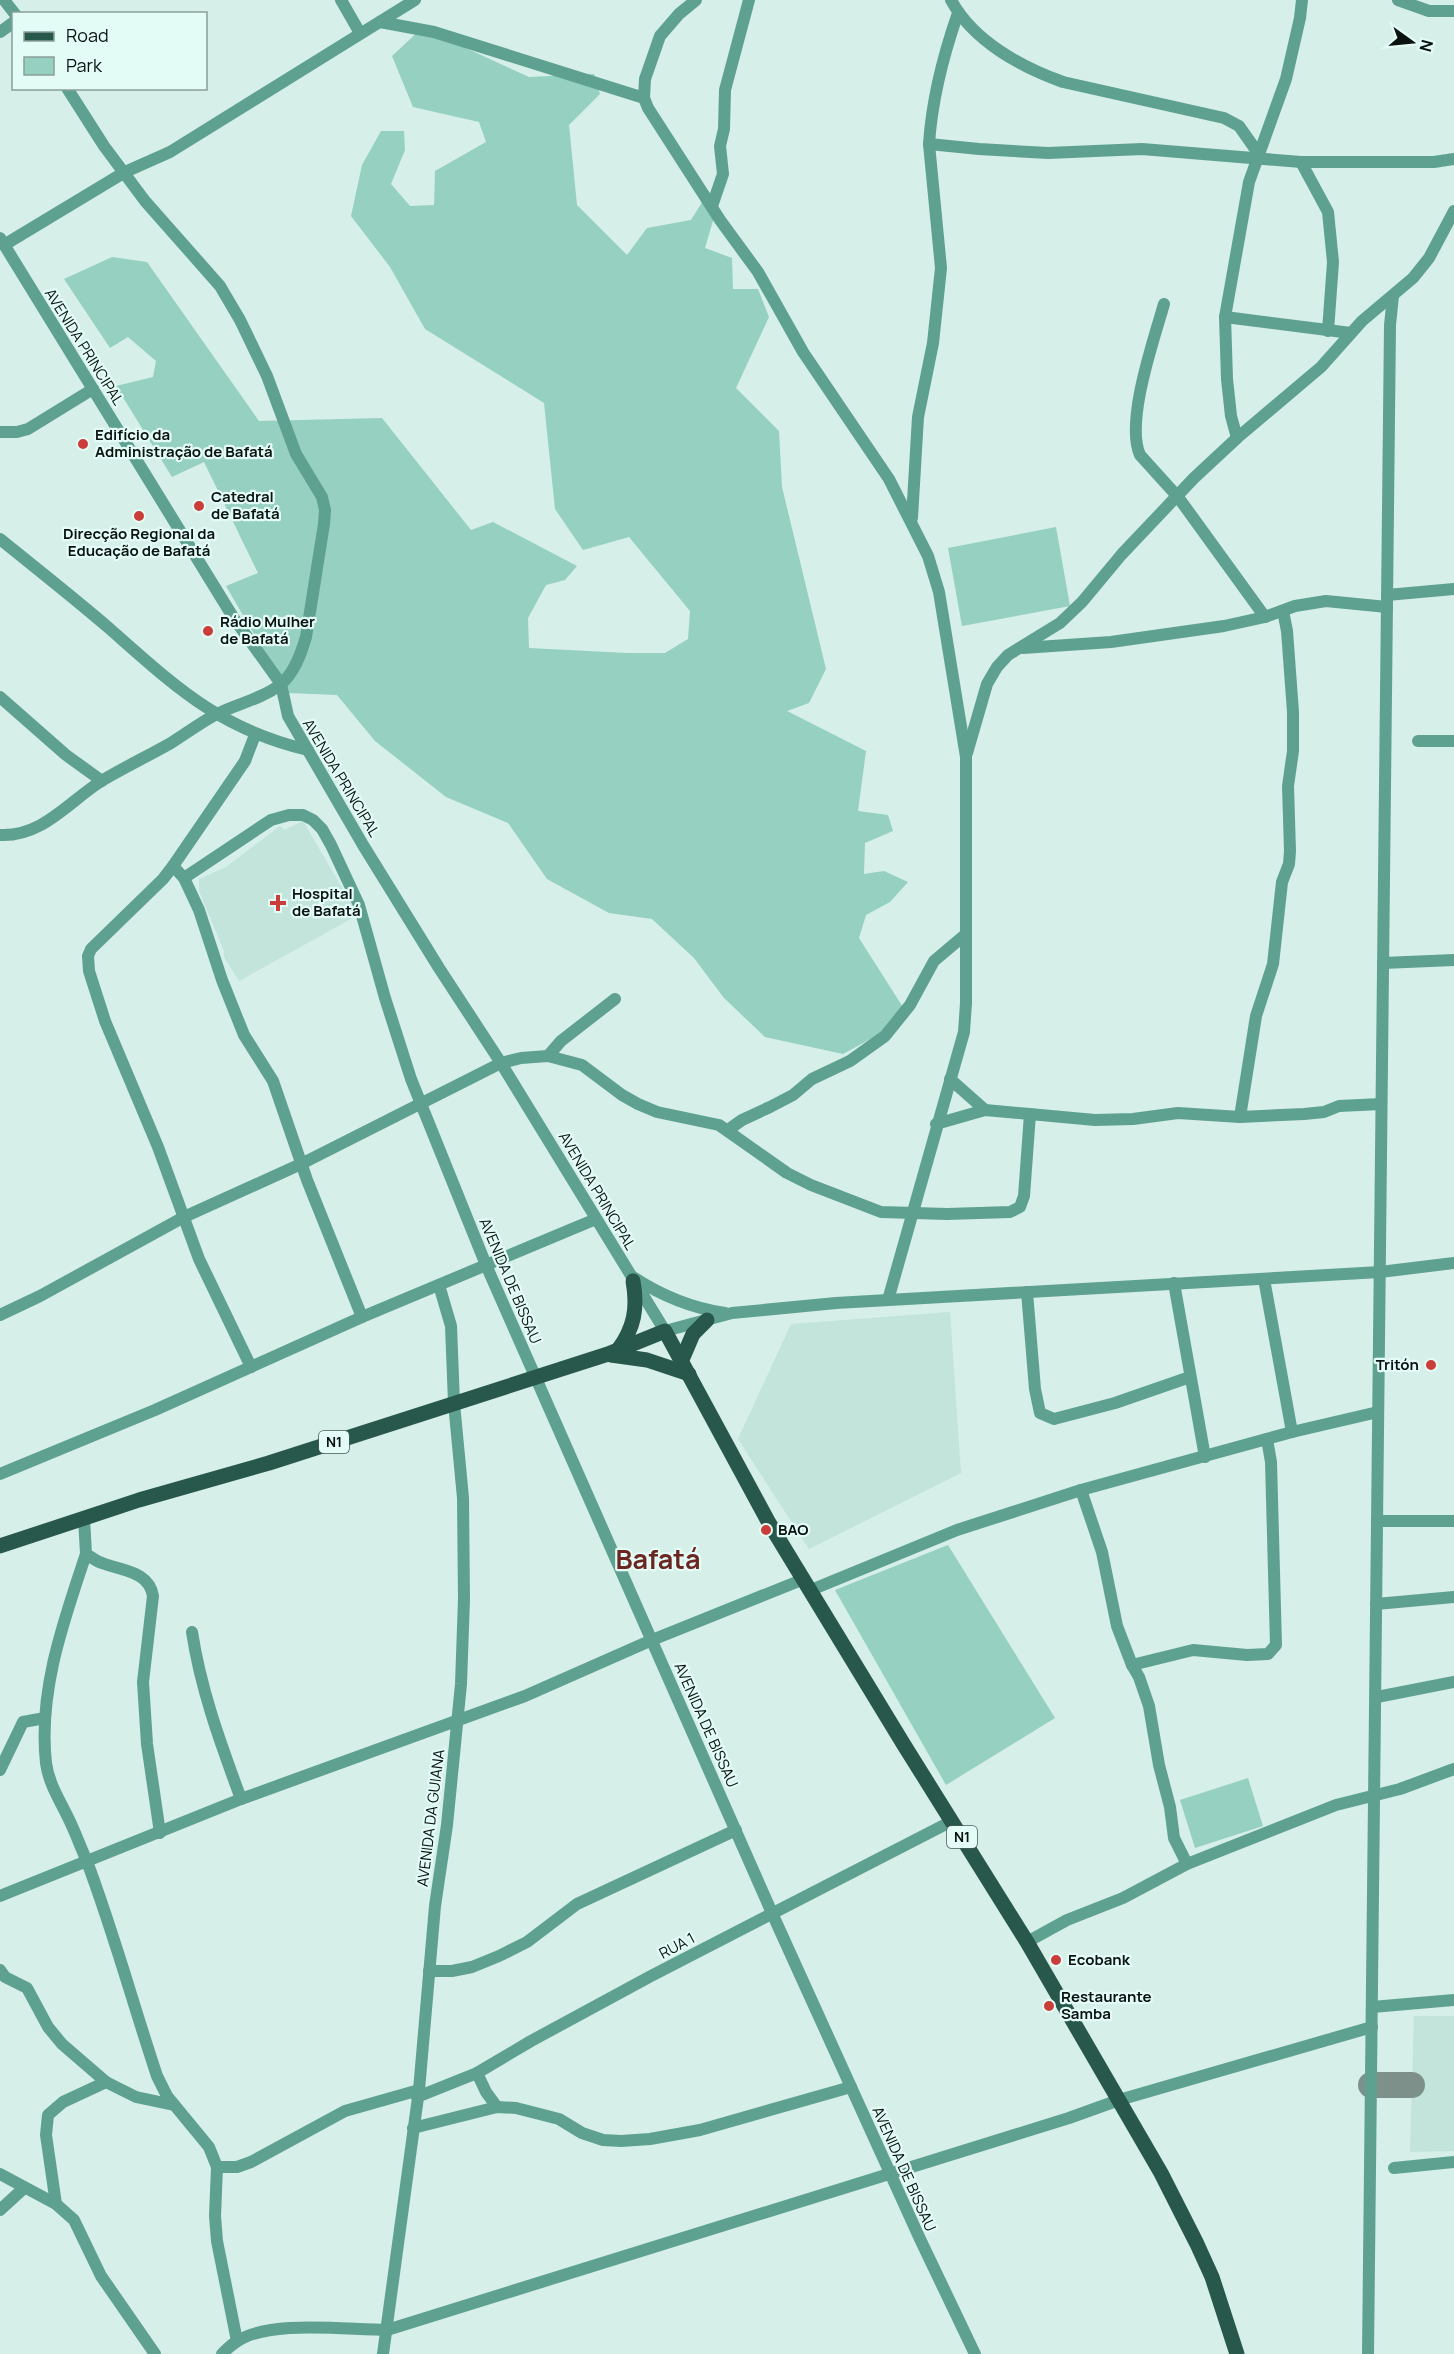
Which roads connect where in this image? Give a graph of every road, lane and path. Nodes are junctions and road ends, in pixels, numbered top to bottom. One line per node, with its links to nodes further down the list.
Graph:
1 (4, 0): 10 (street)
2 (341, 0): 13 (street)
3 (415, 0): 12 (street)
4 (696, 0): 15 (street)
5 (748, 0): 21 (street)
6 (951, 0): 11 (street)
7 (1302, 0): 17 (street)
8 (1398, 0): 9 (street)
9 (1454, 11)
10 (13, 12)
11 (958, 13): 16 (street); 17 (street)
12 (380, 22): 13 (street); 15 (street)
13 (360, 33): 20 (street)
14 (68, 90): 20 (street)
15 (644, 98): 21 (street)
16 (929, 144): 17 (street); 33 (street)
17 (1257, 156): 19 (street); 26 (street)
18 (1454, 159): 19 (street)
19 (1301, 162): 27 (street)
20 (125, 172): 23 (street); 40 (street)
21 (712, 206): 33 (street)
22 (1454, 211): 24 (street)
23 (2, 241): 29 (street, AVENIDA PRINCIPAL)
24 (1393, 296): 28 (street); 36 (street)
25 (1164, 304): 32 (street)
26 (1225, 317): 27 (street); 31 (street)
27 (1328, 331): 28 (street)
28 (1351, 333): 31 (street)
29 (93, 389): 30 (street); 40 (street, AVENIDA PRINCIPAL)
30 (0, 432)
31 (1237, 438): 32 (street)
32 (1178, 497): 38 (street); 39 (street)
33 (912, 521): 47 (street)
34 (2, 543): 42 (street)
35 (1454, 589): 36 (street)
36 (1387, 601): 37 (street); 54 (street)
37 (1283, 611): 38 (street); 63 (street)
38 (1265, 617): 39 (street)
39 (1019, 648): 47 (street)
40 (281, 684): 42 (street); 46 (street, AVENIDA PRINCIPAL)
41 (0, 697): 48 (street)
42 (215, 715): 43 (street); 48 (street)
43 (255, 735): 46 (street); 50 (street)
44 (1418, 741): 45 (street)
45 (1454, 741)
46 (308, 750): 57 (street, AVENIDA PRINCIPAL)
47 (966, 757): 52 (street)
48 (102, 781): 49 (street)
49 (0, 835)
50 (173, 866): 51 (street); 68 (street)
51 (184, 878): 59 (street, AVENIDA DE BISSAU); 66 (street)
52 (966, 934): 58 (street); 65 (street)
53 (1454, 960): 54 (street)
54 (1383, 963): 60 (street)
55 (615, 999): 56 (street)
56 (548, 1056): 57 (street); 65 (street)
57 (501, 1063): 59 (street); 69 (street, AVENIDA PRINCIPAL)
58 (950, 1079): 61 (street); 64 (street)
59 (421, 1103): 66 (street); 71 (street, AVENIDA DE BISSAU)
60 (1382, 1104): 63 (street); 72 (street)
61 (985, 1110): 62 (street); 64 (street)
62 (1030, 1114): 63 (street); 67 (street)
63 (1240, 1117)
64 (936, 1124): 67 (street)
65 (728, 1130): 67 (street)
66 (301, 1164): 68 (street); 81 (street)
67 (911, 1214): 78 (street)
68 (184, 1217): 80 (street); 85 (street)
69 (596, 1219): 71 (street); 73 (street, AVENIDA PRINCIPAL)
70 (1454, 1263): 72 (street)
71 (486, 1265): 76 (street); 87 (street, AVENIDA DE BISSAU)
72 (1380, 1272): 74 (street); 90 (street)
73 (632, 1278): 79 (street); 83 (street, AVENIDA PRINCIPAL); 84 (main road)
74 (1264, 1279): 75 (street); 91 (street)
75 (1174, 1283): 77 (street); 88 (street)
76 (439, 1285): 81 (street); 89 (street, AVENIDA DA GUIANA)
77 (1027, 1292): 78 (street); 88 (street)
78 (888, 1300): 79 (street)
79 (732, 1313): 82 (street)
80 (0, 1315)
81 (362, 1317): 85 (street)
82 (707, 1320): 83 (street); 86 (main road)
83 (665, 1331): 84 (main road, N1); 86 (main road, N1)
84 (613, 1352): 86 (main road); 87 (main road, N1)
85 (251, 1367): 94 (street)
86 (685, 1368): 101 (main road, N1)
87 (534, 1376): 89 (main road, N1); 105 (street, AVENIDA DE BISSAU)
88 (1190, 1377): 93 (street)
89 (454, 1403): 96 (main road, N1); 110 (street, AVENIDA DA GUIANA)
90 (1378, 1412): 91 (street); 97 (street)
91 (1292, 1432): 92 (street)
92 (1267, 1439): 93 (street); 106 (street)
93 (1204, 1456): 95 (street)
94 (0, 1474)
95 (1081, 1490): 101 (street); 106 (street)
96 (84, 1518): 99 (main road, N1); 100 (street)
97 (1377, 1521): 98 (street); 103 (street)
98 (1454, 1521)
99 (0, 1546)
100 (86, 1554): 109 (street); 117 (street)
101 (808, 1584): 105 (street); 115 (main road, N1)
102 (1454, 1597): 103 (street)
103 (1376, 1604): 108 (street)
104 (192, 1632): 114 (street)
105 (652, 1640): 110 (street); 116 (street, AVENIDA DE BISSAU)
106 (1131, 1665): 119 (street)
107 (1454, 1682): 108 (street)
108 (1377, 1697): 113 (street)
109 (45, 1718): 112 (street); 118 (street)
110 (457, 1719): 114 (street); 124 (street, AVENIDA DA GUIANA)
111 (1454, 1769): 113 (street)
112 (0, 1770)
113 (1374, 1796): 119 (street); 126 (street)
114 (241, 1799): 117 (street)
115 (952, 1821): 121 (street, RUA 1); 122 (main road, N1)
116 (736, 1830): 121 (street, AVENIDA DE BISSAU); 124 (street)
117 (160, 1833): 118 (street)
118 (86, 1862): 120 (street); 133 (street)
119 (1188, 1864): 122 (street)
120 (0, 1896)
121 (772, 1913): 128 (street, RUA 1); 130 (street, AVENIDA DE BISSAU)
122 (1027, 1942): 132 (main road, N1)
123 (0, 1970): 129 (street)
124 (429, 1971): 131 (street, AVENIDA DA GUIANA)
125 (1454, 2000): 126 (street)
126 (1372, 2007): 127 (street)
127 (1372, 2027): 132 (street); 151 (street)
128 (477, 2073): 131 (street, RUA 1); 134 (street)
129 (106, 2082): 133 (street); 142 (street)
130 (851, 2087): 134 (street); 139 (street, AVENIDA DE BISSAU)
131 (418, 2094): 135 (street, AVENIDA DA GUIANA); 137 (street, RUA 1)
132 (1119, 2100): 139 (street); 150 (main road, N1)
133 (174, 2105): 137 (street)
134 (497, 2107): 135 (street)
135 (413, 2128): 144 (street, AVENIDA DA GUIANA)
136 (1454, 2162): 138 (street)
137 (217, 2167): 145 (street)
138 (1394, 2168)
139 (890, 2173): 144 (street); 149 (street, AVENIDA DE BISSAU)
140 (0, 2174): 141 (street)
141 (24, 2188): 142 (street); 143 (street)
142 (56, 2204): 146 (street)
143 (0, 2210)
144 (387, 2331): 145 (street); 148 (street, AVENIDA DA GUIANA)
145 (237, 2341): 147 (street)
146 (155, 2354)
147 (222, 2354)
148 (383, 2354)
149 (975, 2354)
150 (1237, 2354)
151 (1368, 2354)

